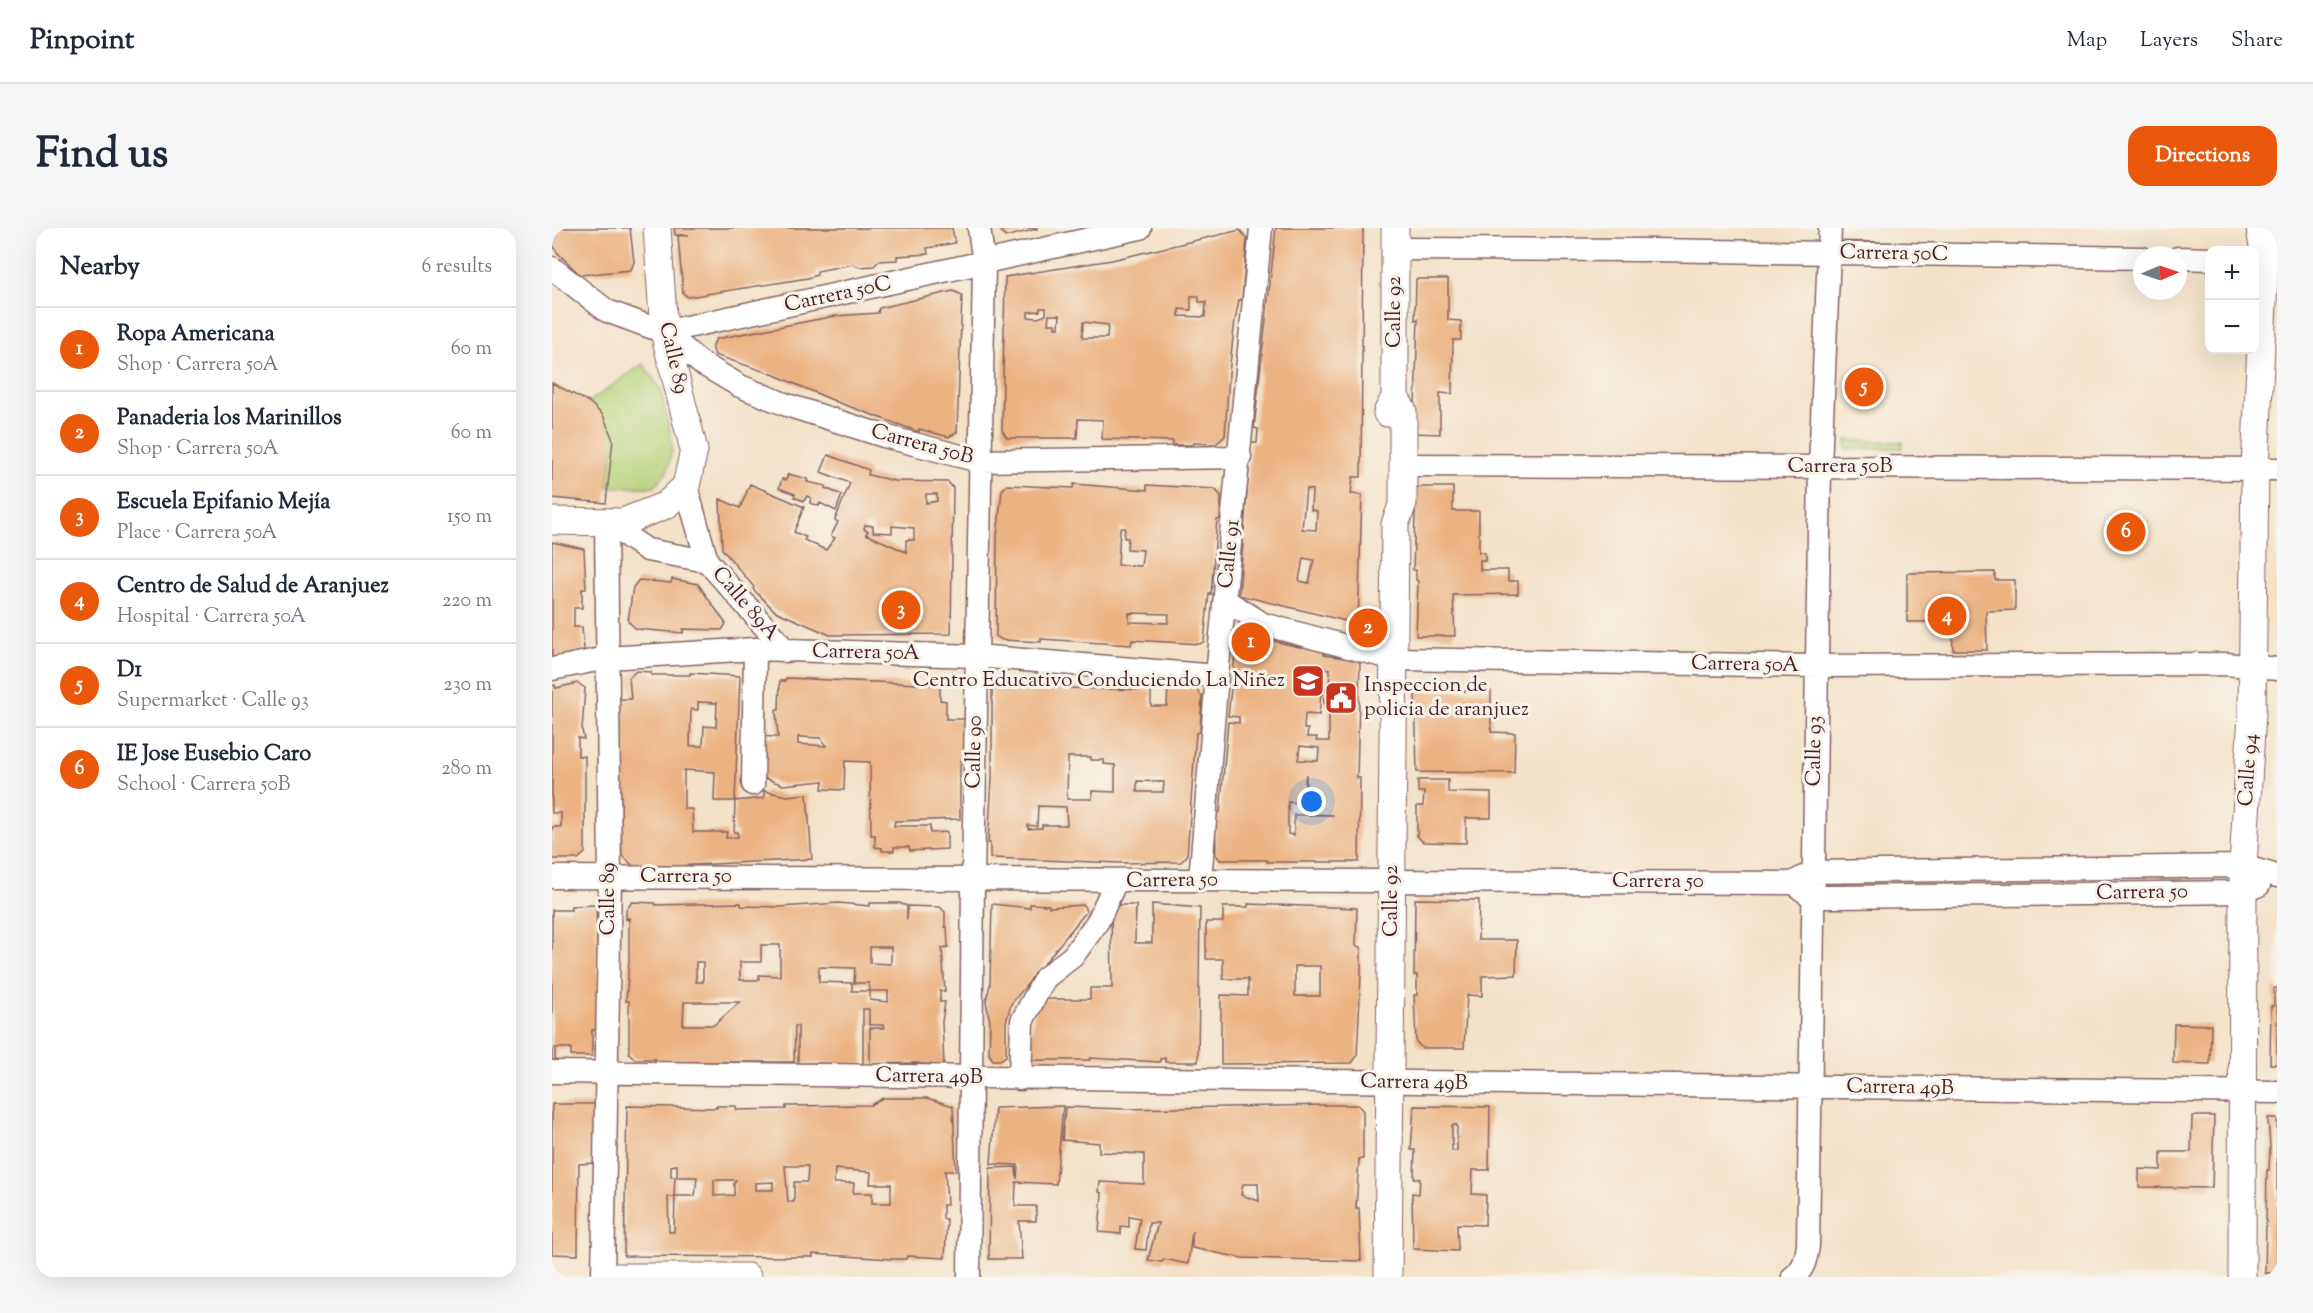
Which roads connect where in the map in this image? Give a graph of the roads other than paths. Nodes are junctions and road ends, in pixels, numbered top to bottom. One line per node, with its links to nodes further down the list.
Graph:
1 (657, 228): 15 (street, Calle 89)
2 (979, 228): 13 (street, Calle 90)
3 (1140, 228): 13 (street, Carrera 50C)
4 (1261, 228): 17 (street, Calle 91)
5 (1830, 228): 8 (street, Calle 93)
6 (2260, 228): 12 (street, Calle 94)
7 (1395, 238): 8 (street, Carrera 50C); 16 (street, Calle 92)
8 (1829, 253): 9 (street, Carrera 50C); 20 (street, Calle 93)
9 (2133, 258)
10 (2187, 258): 11 (street)
11 (2205, 259)
12 (2266, 260): 21 (street, Calle 94)
13 (984, 264): 15 (street, Carrera 50C); 18 (street, Calle 90)
14 (552, 268): 15 (street)
15 (664, 332): 18 (street, Carrera 50B); 22 (street, Calle 89)
16 (1395, 397): 19 (street, Calle 92); 25 (street, Calle 92)
17 (1240, 457): 18 (street, Carrera 50B); 27 (street, Calle 91)
18 (979, 461): 30 (street, Calle 90)
19 (1403, 465): 20 (street, Carrera 50B); 25 (street, Calle 92)
20 (1820, 467): 21 (street, Carrera 50B); 33 (street, Calle 93)
21 (2266, 469): 35 (street, Calle 94)
22 (686, 486): 24 (street); 26 (street, Calle 89A)
23 (552, 521): 24 (street)
24 (606, 522): 26 (street); 31 (street, Calle 89)
25 (1395, 524): 32 (street, Calle 92)
26 (707, 561): 29 (street, Calle 89A)
27 (1225, 600): 32 (street, Carrera 50A); 36 (street, Calle 91)
28 (755, 649): 29 (street, Carrera 50A); 31 (street, Carrera 50A); 37 (street)
29 (786, 651): 30 (street, Carrera 50A)
30 (976, 656): 36 (street, Carrera 50A); 42 (street, Calle 90)
31 (607, 658): 34 (street, Carrera 50A); 41 (street, Calle 89)
32 (1394, 659): 33 (street, Carrera 50A); 45 (street, Calle 92)
33 (1816, 666): 35 (street, Carrera 50A); 38 (street, Calle 93)
34 (552, 669)
35 (2265, 669): 43 (street, Calle 94)
36 (1216, 676): 44 (street, Calle 91)
37 (753, 784)
38 (1813, 872): 43 (street, Carrera 50); 47 (street, Carrera 50); 48 (street, Calle 93)
39 (2277, 876): 43 (street, Carrera 50)
40 (552, 877): 41 (street, Carrera 50)
41 (610, 877): 42 (street, Carrera 50); 50 (street, Calle 89)
42 (972, 879): 46 (street, Carrera 50); 51 (street, Calle 90)
43 (2242, 879): 48 (street, Carrera 50); 55 (street, Calle 94)
44 (1200, 880): 45 (street, Carrera 50); 46 (street, Carrera 50)
45 (1392, 881): 47 (street, Carrera 50); 53 (street, Calle 92)
46 (1116, 882): 52 (street)
47 (1792, 883): 48 (street)
48 (1813, 897): 54 (street, Calle 93)
49 (552, 1072): 50 (street, Carrera 49B)
50 (608, 1072): 51 (street, Carrera 49B); 58 (street, Calle 89)
51 (971, 1077): 52 (street, Carrera 49B); 60 (street, Calle 90)
52 (1020, 1079): 53 (street, Carrera 49B)
53 (1390, 1082): 54 (street, Carrera 49B); 61 (street, Calle 92)
54 (1809, 1087): 55 (street, Carrera 49B); 57 (street, Calle 93)
55 (2243, 1091): 56 (street, Carrera 49B); 62 (street, Calle 94)
56 (2277, 1092)
57 (1796, 1275)
58 (604, 1277): 59 (street)
59 (747, 1277)
60 (969, 1277)
61 (1388, 1277)
62 (2242, 1277)

